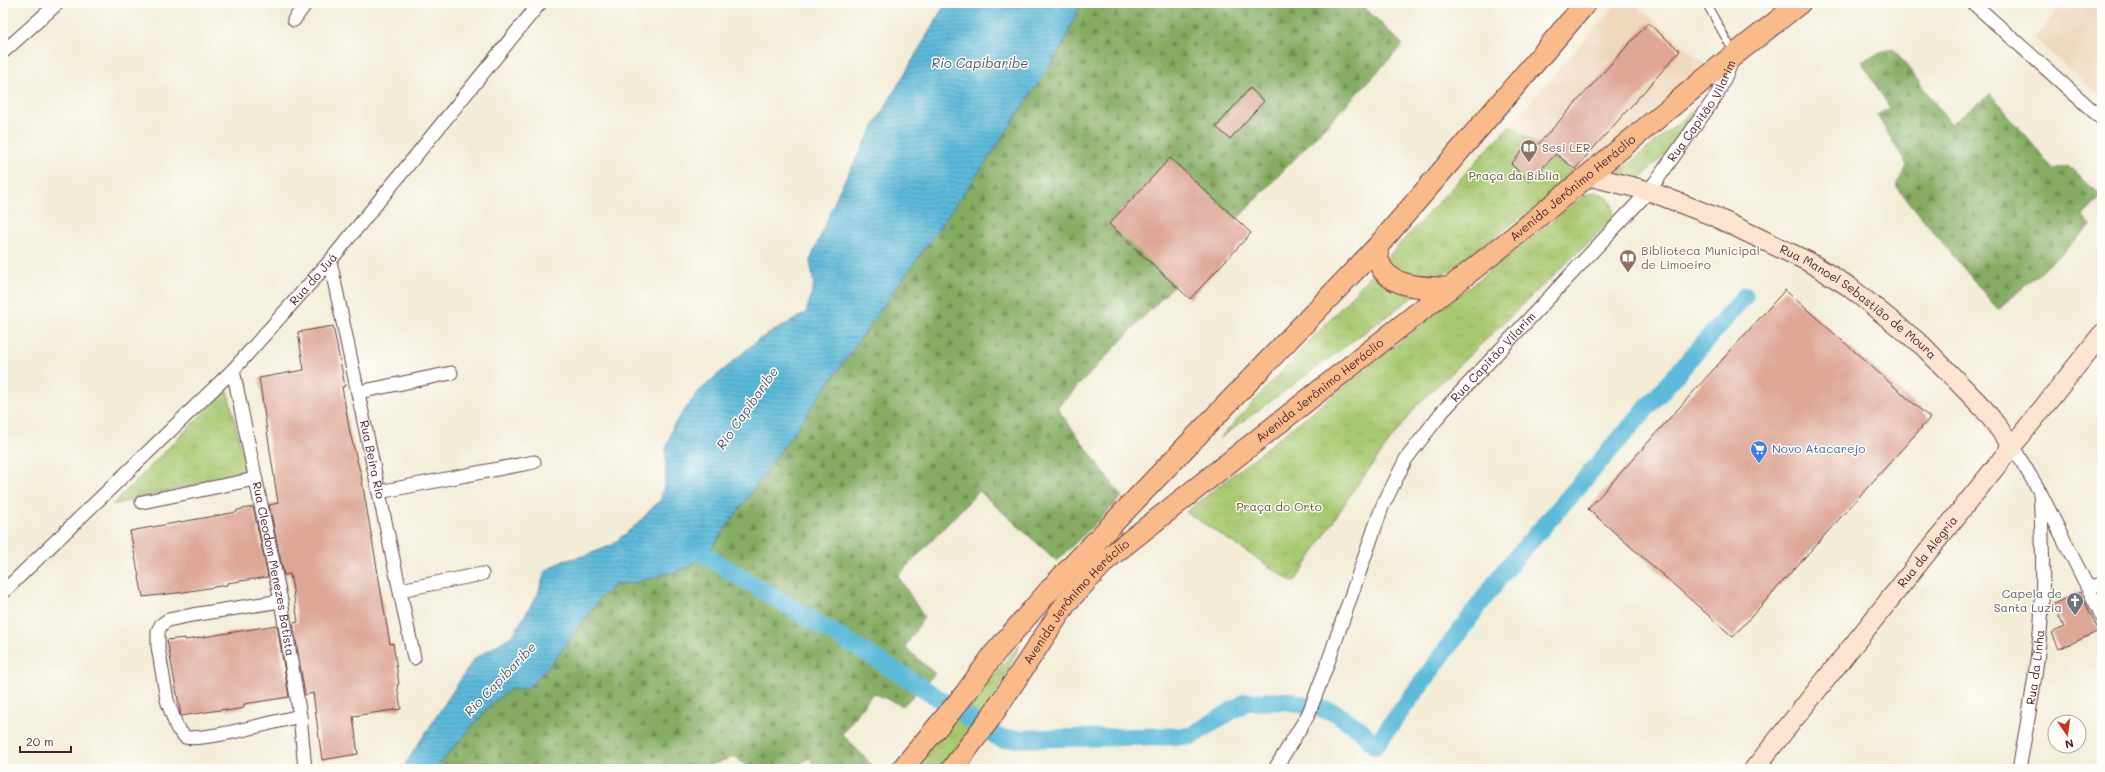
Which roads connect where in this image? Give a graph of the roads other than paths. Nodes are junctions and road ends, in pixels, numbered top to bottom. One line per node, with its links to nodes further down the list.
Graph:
1 (58, 3): 9 (street)
2 (306, 3): 8 (street)
3 (540, 3): 15 (street, Rua do Juá)
4 (1586, 3): 14 (main road, Avenida Jerônimo Heráclio)
5 (1706, 3): 10 (lane)
6 (1800, 3): 10 (main road, Avenida Jerônimo Heráclio)
7 (1973, 3): 11 (street)
8 (294, 20)
9 (3, 52)
10 (1735, 54): 12 (main road, Avenida Jerônimo Heráclio); 13 (street, Rua Capitão Vilarim)
11 (2102, 119)
12 (1589, 176): 13 (street, Rua Manoel Sebastião de Moura); 16 (main road, Avenida Jerônimo Heráclio)
13 (1649, 191): 21 (street, Rua Manoel Sebastião de Moura); 39 (street, Rua Capitão Vilarim)
14 (1377, 247): 16 (main road); 37 (main road, Avenida Jerônimo Heráclio)
15 (330, 261): 18 (street, Rua do Juá); 20 (street, Rua Beira Rio)
16 (1450, 288): 38 (main road, Avenida Jerônimo Heráclio)
17 (2102, 334): 21 (street, Rua da Alegria)
18 (233, 370): 23 (street, Rua Cleodom Menezes Batista); 31 (street, Rua do Juá)
19 (451, 373): 20 (street)
20 (359, 392): 24 (street, Rua Beira Rio)
21 (2013, 447): 25 (street); 40 (street, Rua da Alegria)
22 (534, 462): 24 (street)
23 (255, 479): 26 (street); 32 (street, Rua Cleodom Menezes Batista)
24 (379, 492): 30 (street, Rua Beira Rio)
25 (2040, 492): 29 (street); 41 (street, Rua da Linha)
26 (142, 502)
27 (482, 574): 30 (street)
28 (2102, 584): 29 (street)
29 (2087, 586): 33 (street)
30 (400, 590): 34 (street, Rua Beira Rio)
31 (3, 592)
32 (281, 601): 35 (street, Rua Cleodom Menezes Batista); 35 (street)
33 (2102, 616)
34 (414, 658)
35 (300, 716): 36 (street, Rua Cleodom Menezes Batista)
36 (306, 769)
37 (902, 769)
38 (952, 769)
39 (1275, 769)
40 (1754, 769)
41 (2019, 769)

